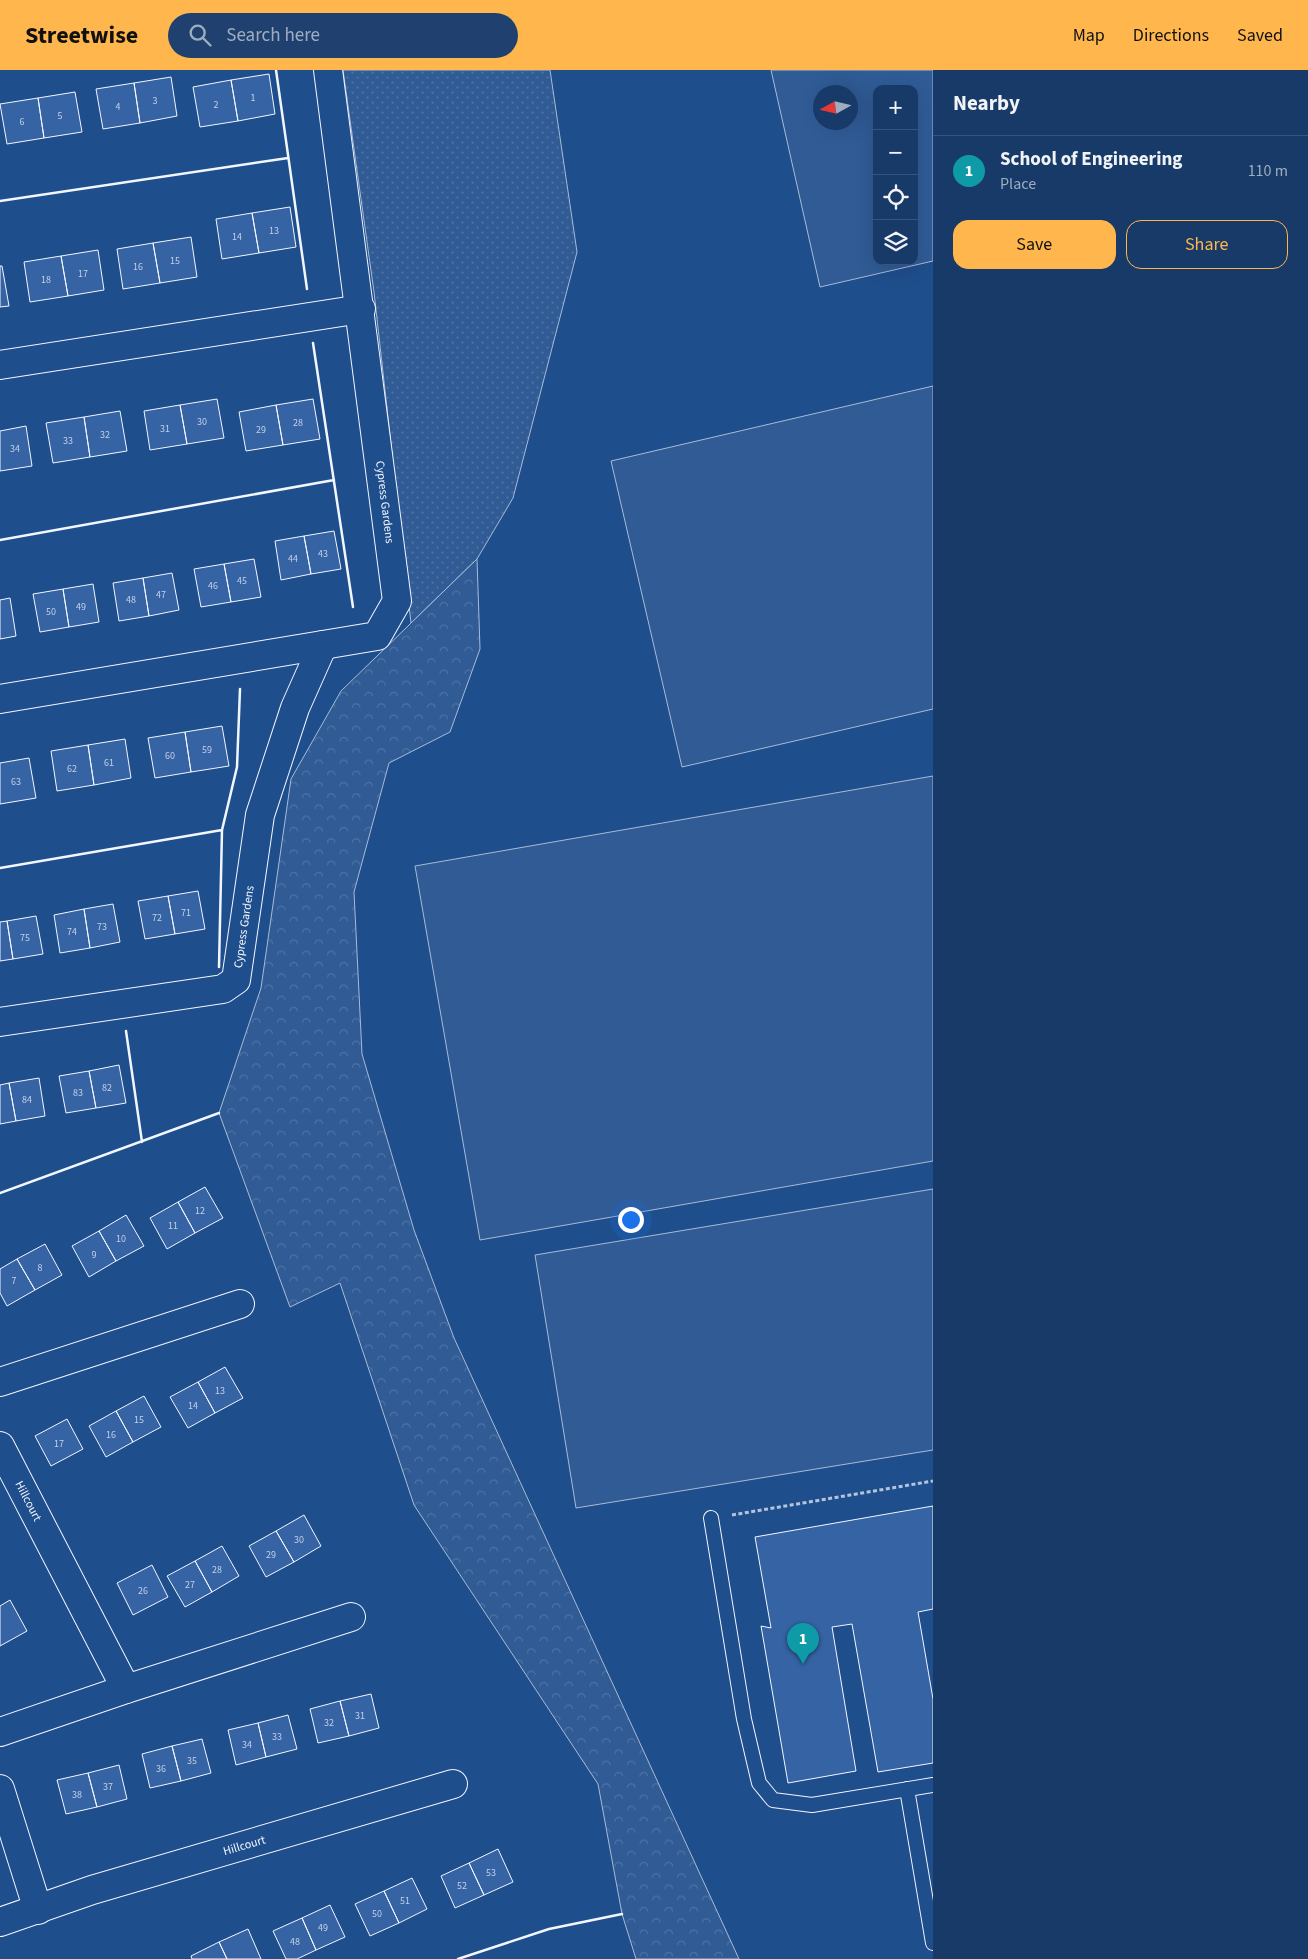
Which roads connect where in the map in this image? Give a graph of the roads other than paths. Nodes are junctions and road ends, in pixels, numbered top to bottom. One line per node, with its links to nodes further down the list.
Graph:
1 (328, 70): 2 (street, Cypress Gardens)
2 (361, 309): 3 (street); 4 (street, Cypress Gardens)
3 (0, 365)
4 (323, 645): 5 (street, Cypress Gardens); 6 (street, Cypress Gardens)
5 (0, 699)
6 (0, 1022)
7 (240, 1304): 8 (street)
8 (0, 1382)
9 (0, 1446): 12 (street, Hillcourt)
10 (711, 1518): 17 (lane)
11 (351, 1617): 12 (street)
12 (126, 1689): 13 (street)
13 (0, 1732)
14 (453, 1784): 18 (street, Hillcourt)
15 (933, 1785): 17 (lane)
16 (0, 1789): 18 (street)
17 (907, 1789): 20 (lane)
18 (38, 1910): 19 (street, Hillcourt)
19 (0, 1922)
20 (933, 1943)

